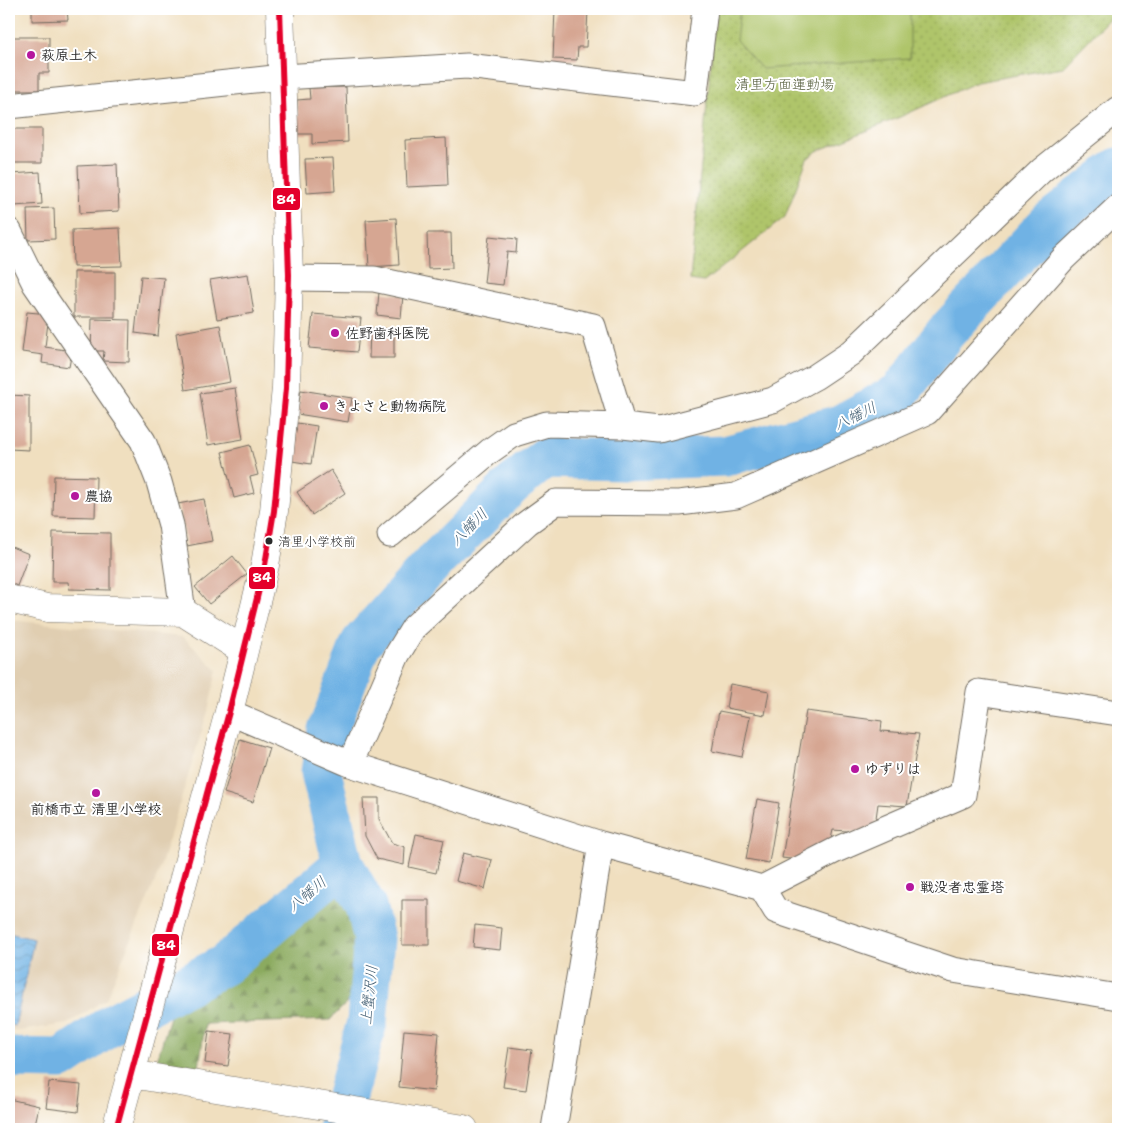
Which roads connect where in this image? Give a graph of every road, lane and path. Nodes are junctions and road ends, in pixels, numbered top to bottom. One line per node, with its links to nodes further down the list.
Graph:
1 (280, 9): 3 (main road)
2 (705, 9): 3 (street)
3 (283, 77): 4 (street); 8 (main road)
4 (9, 106)
5 (1118, 109): 9 (street)
6 (1118, 207): 16 (street)
7 (9, 231): 12 (street)
8 (289, 278): 9 (street); 13 (main road)
9 (623, 426): 10 (street)
10 (390, 535)
11 (9, 599): 12 (main road)
12 (183, 612): 13 (main road)
13 (243, 650): 14 (main road)
14 (229, 712): 16 (street); 20 (main road)
15 (1118, 713): 18 (street)
16 (346, 762): 17 (street)
17 (601, 844): 18 (street); 23 (street)
18 (762, 888): 19 (street)
19 (1118, 997)
20 (131, 1074): 21 (main road); 22 (main road)
21 (116, 1129)
22 (464, 1129)
23 (554, 1129)

